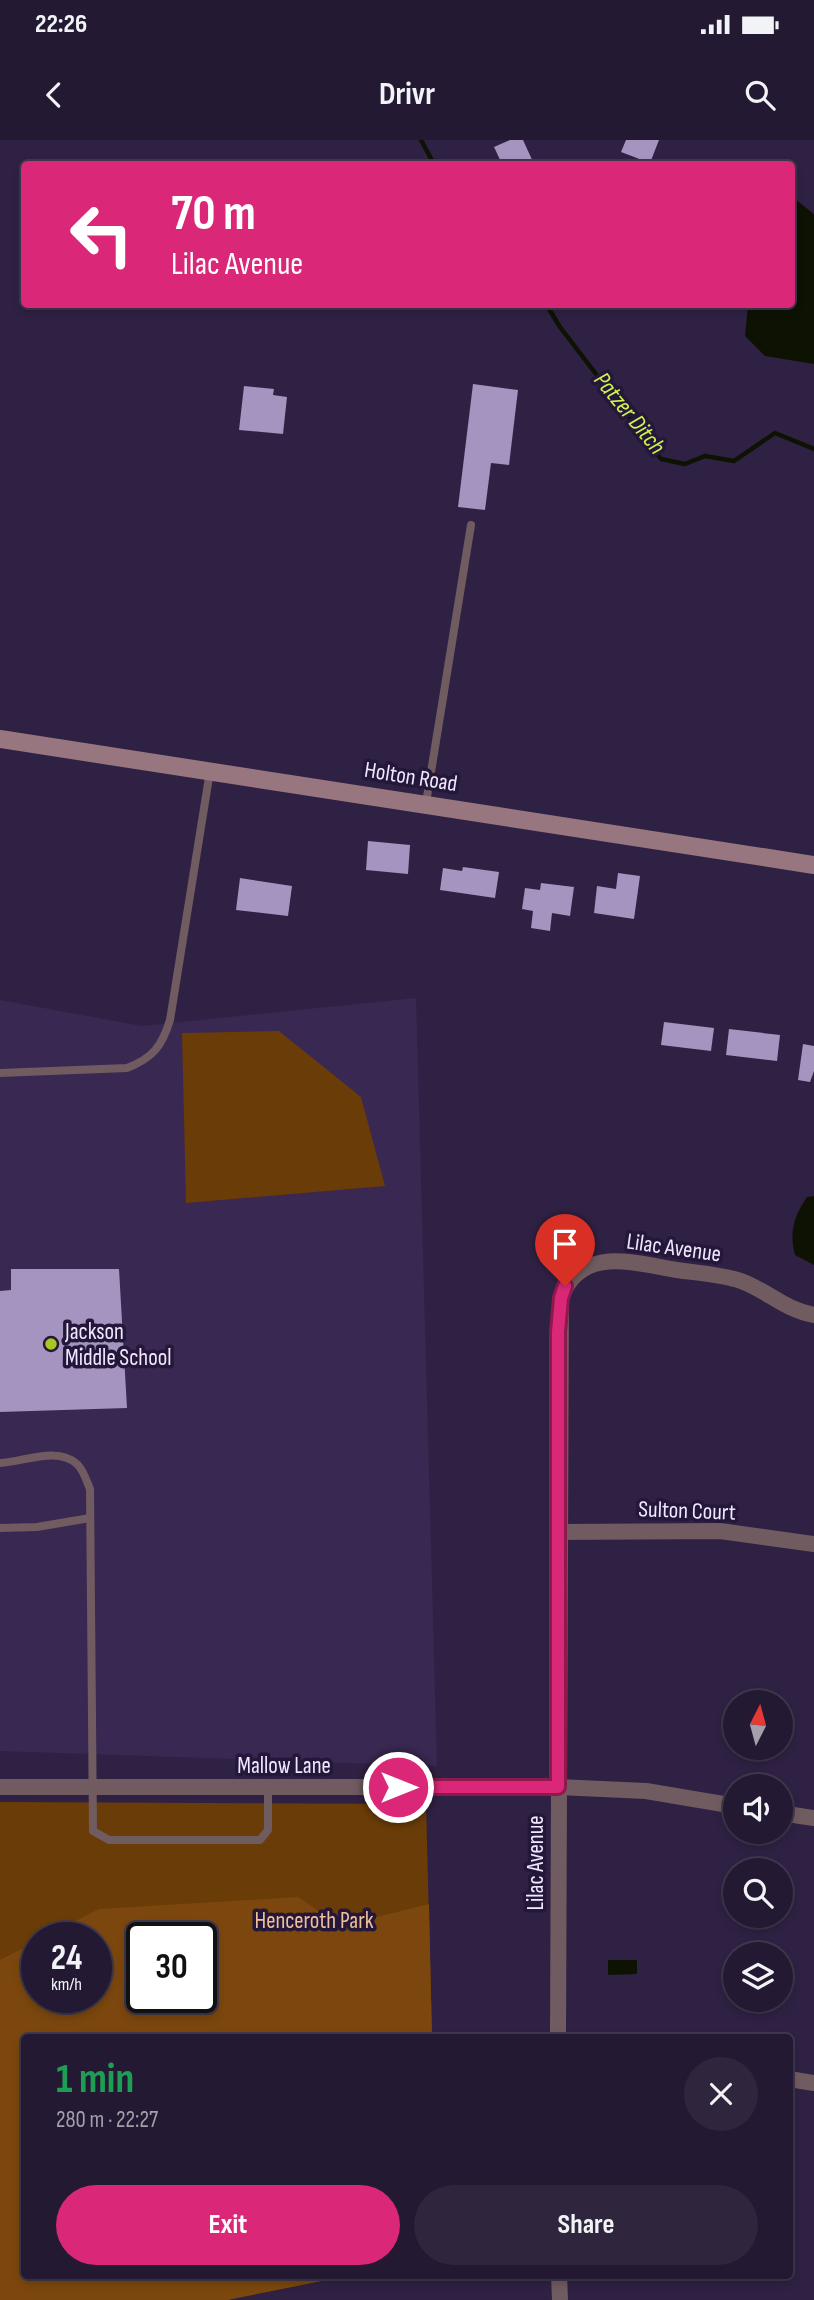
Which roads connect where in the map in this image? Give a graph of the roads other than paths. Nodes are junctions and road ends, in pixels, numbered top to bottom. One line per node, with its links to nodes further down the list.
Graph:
1 (471, 525): 4 (lane)
2 (0, 739): 3 (street, Holton Road)
3 (210, 771): 4 (street, Holton Road); 6 (lane)
4 (426, 803): 5 (street, Holton Road)
5 (814, 865)
6 (0, 1073)
7 (814, 1315): 11 (street, Lilac Avenue)
8 (0, 1463): 9 (lane)
9 (90, 1518): 10 (lane); 16 (lane)
10 (0, 1528)
11 (558, 1532): 12 (street, Sulton Court); 15 (street, Lilac Avenue)
12 (814, 1544)
13 (0, 1787): 16 (street, Mallow Lane)
14 (268, 1787): 15 (street, Mallow Lane); 16 (street, Mallow Lane); 16 (lane)
15 (558, 1787): 17 (street, Mallow Lane); 20 (street, Lilac Avenue)
16 (92, 1788)
17 (723, 1804)
18 (793, 1815): 19 (street)
19 (814, 1818)
20 (558, 2034)
21 (793, 2080): 22 (street)
22 (814, 2083)
23 (559, 2279): 24 (street)
24 (559, 2300)

